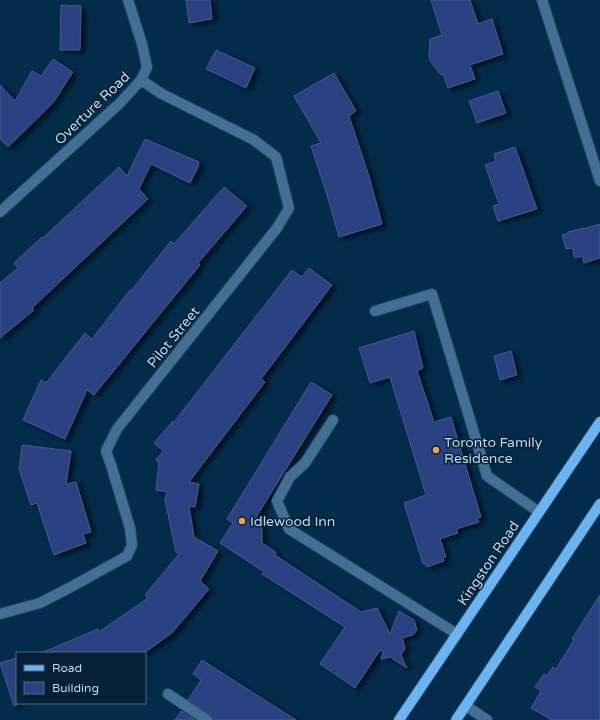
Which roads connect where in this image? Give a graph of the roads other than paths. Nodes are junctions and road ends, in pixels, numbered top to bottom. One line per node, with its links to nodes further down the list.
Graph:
1 (128, 0): 3 (street, Overture Road)
2 (542, 0): 4 (street)
3 (141, 80): 5 (street, Overture Road); 11 (street, Pilot Street)
4 (600, 181)
5 (0, 212)
6 (375, 311): 10 (street)
7 (333, 420): 12 (street)
8 (600, 422): 10 (main road, Kingston Road)
9 (600, 504): 14 (main road)
10 (539, 512): 12 (main road, Kingston Road)
11 (0, 614)
12 (457, 634): 16 (main road, Kingston Road)
13 (168, 694): 15 (street)
14 (466, 706): 17 (main road); 18 (street)
15 (207, 720)
16 (399, 720)
17 (456, 720)
18 (487, 720)

